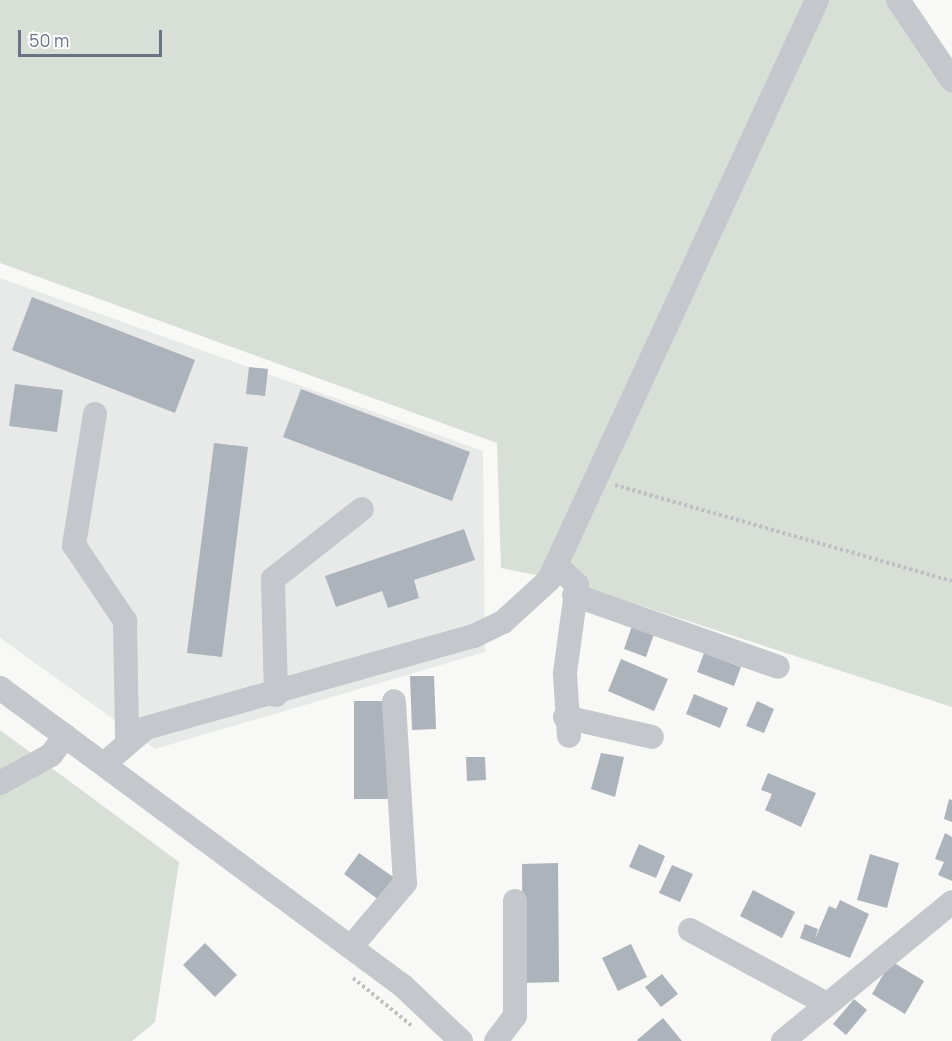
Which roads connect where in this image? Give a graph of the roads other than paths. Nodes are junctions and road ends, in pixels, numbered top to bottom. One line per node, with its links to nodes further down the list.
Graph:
1 (817, 0): 6 (street)
2 (898, 0): 3 (street)
3 (952, 80)
4 (95, 414): 14 (street)
5 (362, 509): 10 (street)
6 (558, 567): 7 (street); 10 (street)
7 (574, 595): 8 (street); 13 (street)
8 (778, 667)
9 (0, 688): 12 (street)
10 (276, 695): 14 (street)
11 (394, 701): 20 (street)
12 (65, 736): 15 (street); 16 (street)
13 (652, 737)
14 (127, 739): 15 (street)
15 (104, 764): 20 (street)
16 (0, 783)
17 (515, 901): 23 (street)
18 (952, 902): 21 (street)
19 (690, 930): 21 (street)
20 (351, 946): 22 (street)
21 (827, 1004): 24 (street)
22 (461, 1041)
23 (496, 1041)
24 (783, 1041)

